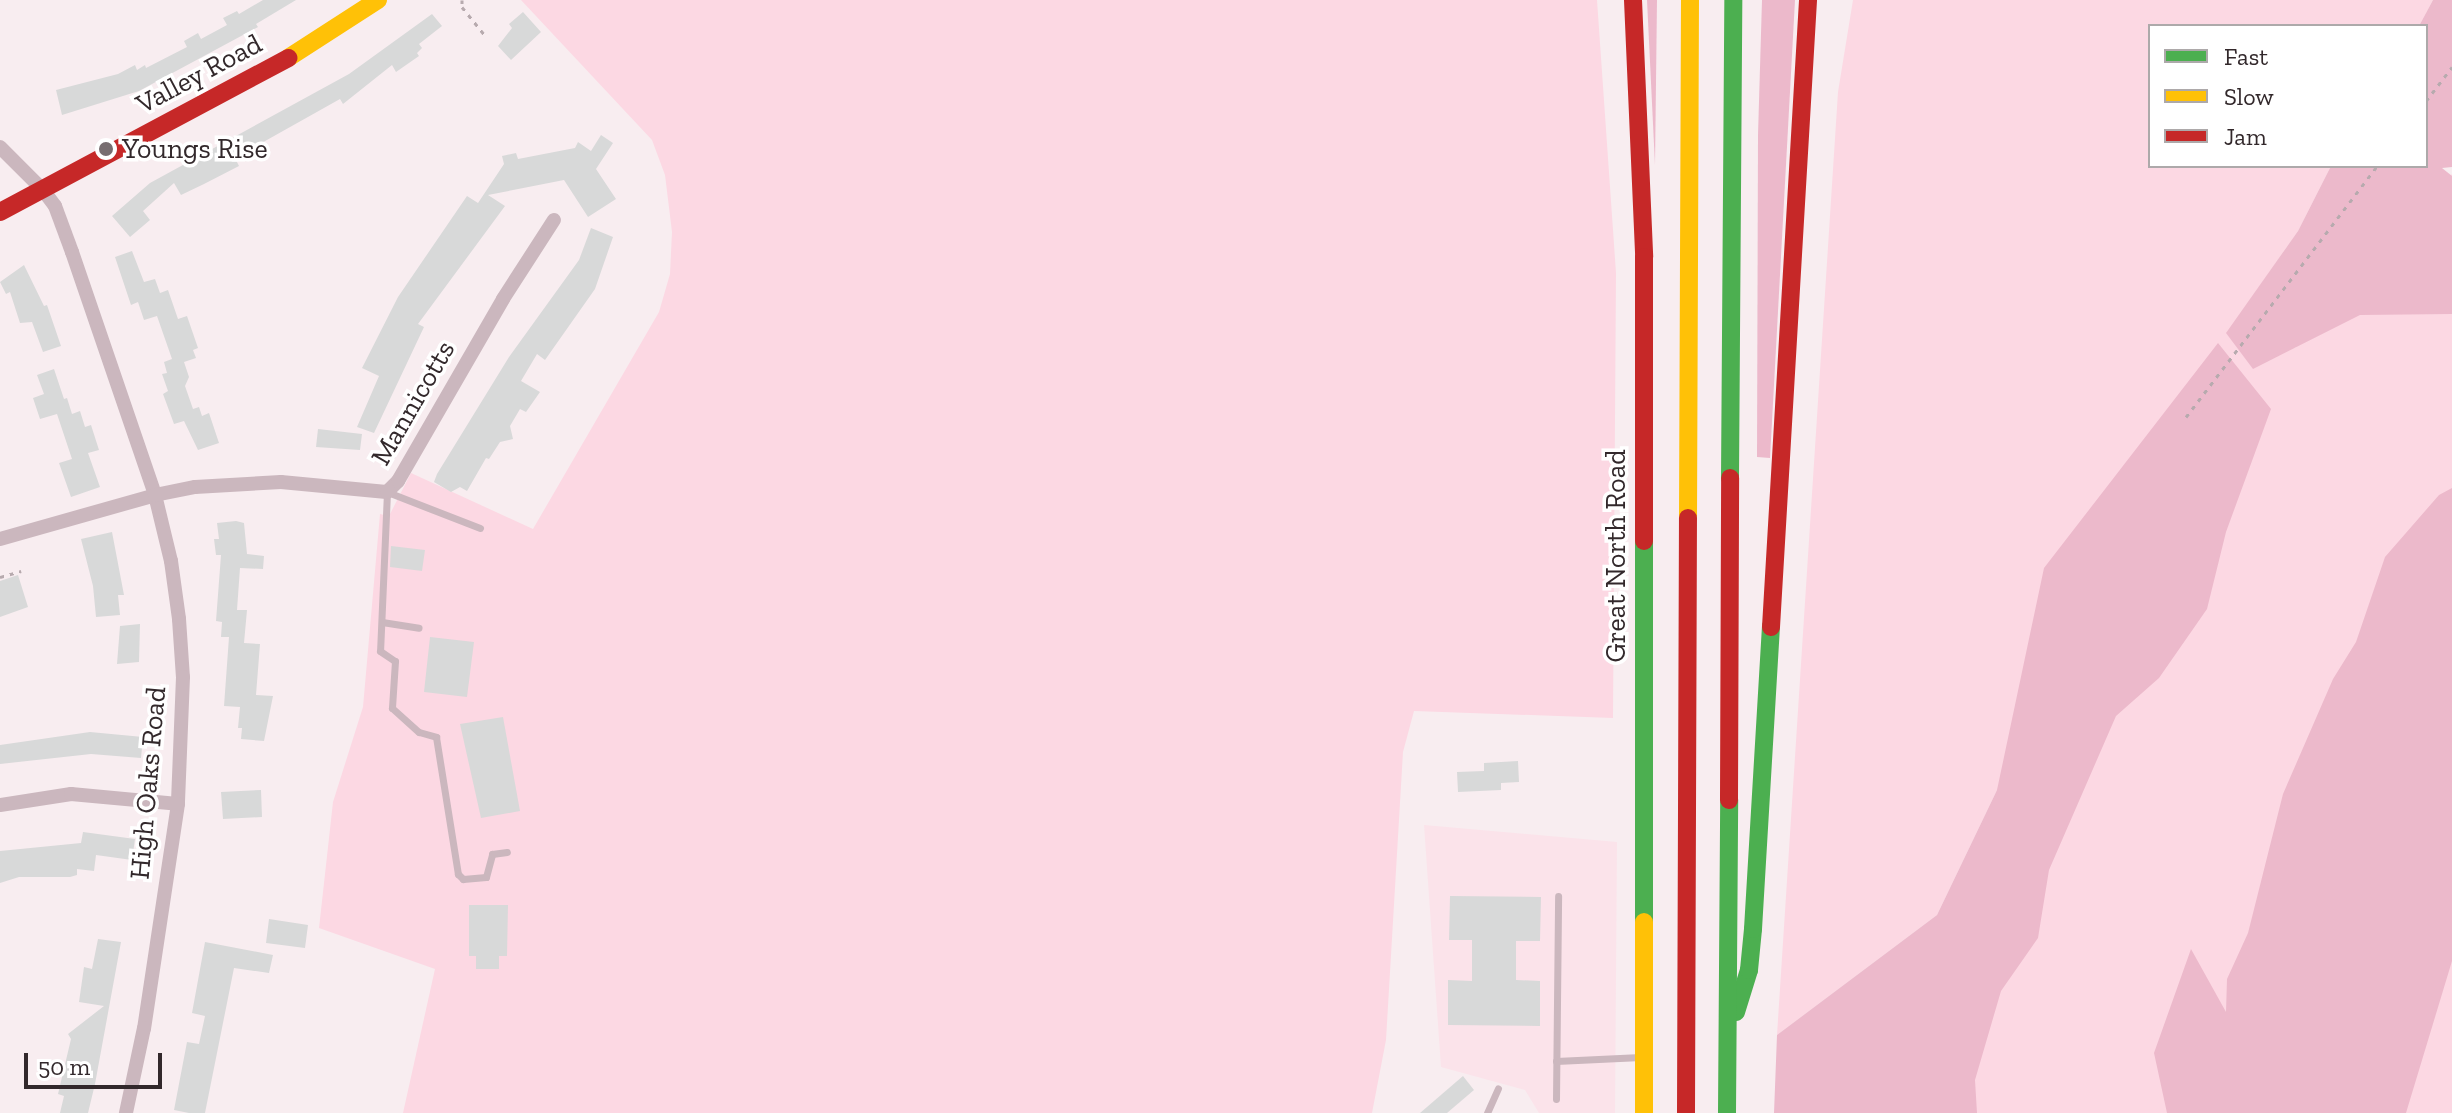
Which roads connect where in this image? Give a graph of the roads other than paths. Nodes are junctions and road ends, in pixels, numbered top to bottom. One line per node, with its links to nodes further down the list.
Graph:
1 (378, 0): 7 (main road, Valley Road)
2 (1633, 0): 21 (main road, Great North Road)
3 (1690, 0): 28 (main road)
4 (1733, 0): 20 (main road)
5 (1808, 0): 20 (main road)
6 (0, 147): 7 (street)
7 (43, 190): 8 (main road, Valley Road); 11 (street, High Oaks Road)
8 (0, 212)
9 (554, 220): 10 (street, Mannicotts)
10 (387, 492): 11 (street, Mannicotts); 12 (lane); 14 (lane)
11 (155, 495): 13 (street, Mannicotts); 16 (street, High Oaks Road)
12 (480, 528)
13 (0, 539)
14 (382, 622): 15 (lane); 18 (lane)
15 (419, 628)
16 (178, 804): 17 (street); 25 (street, High Oaks Road)
17 (0, 805)
18 (507, 852)
19 (1558, 896): 22 (lane)
20 (1727, 1044): 29 (main road)
21 (1643, 1057): 22 (lane); 27 (main road, Great North Road)
22 (1556, 1061): 24 (lane)
23 (1498, 1088): 26 (lane)
24 (1556, 1099)
25 (126, 1113)
26 (1487, 1113)
27 (1644, 1113)
28 (1686, 1113)
29 (1727, 1113)

